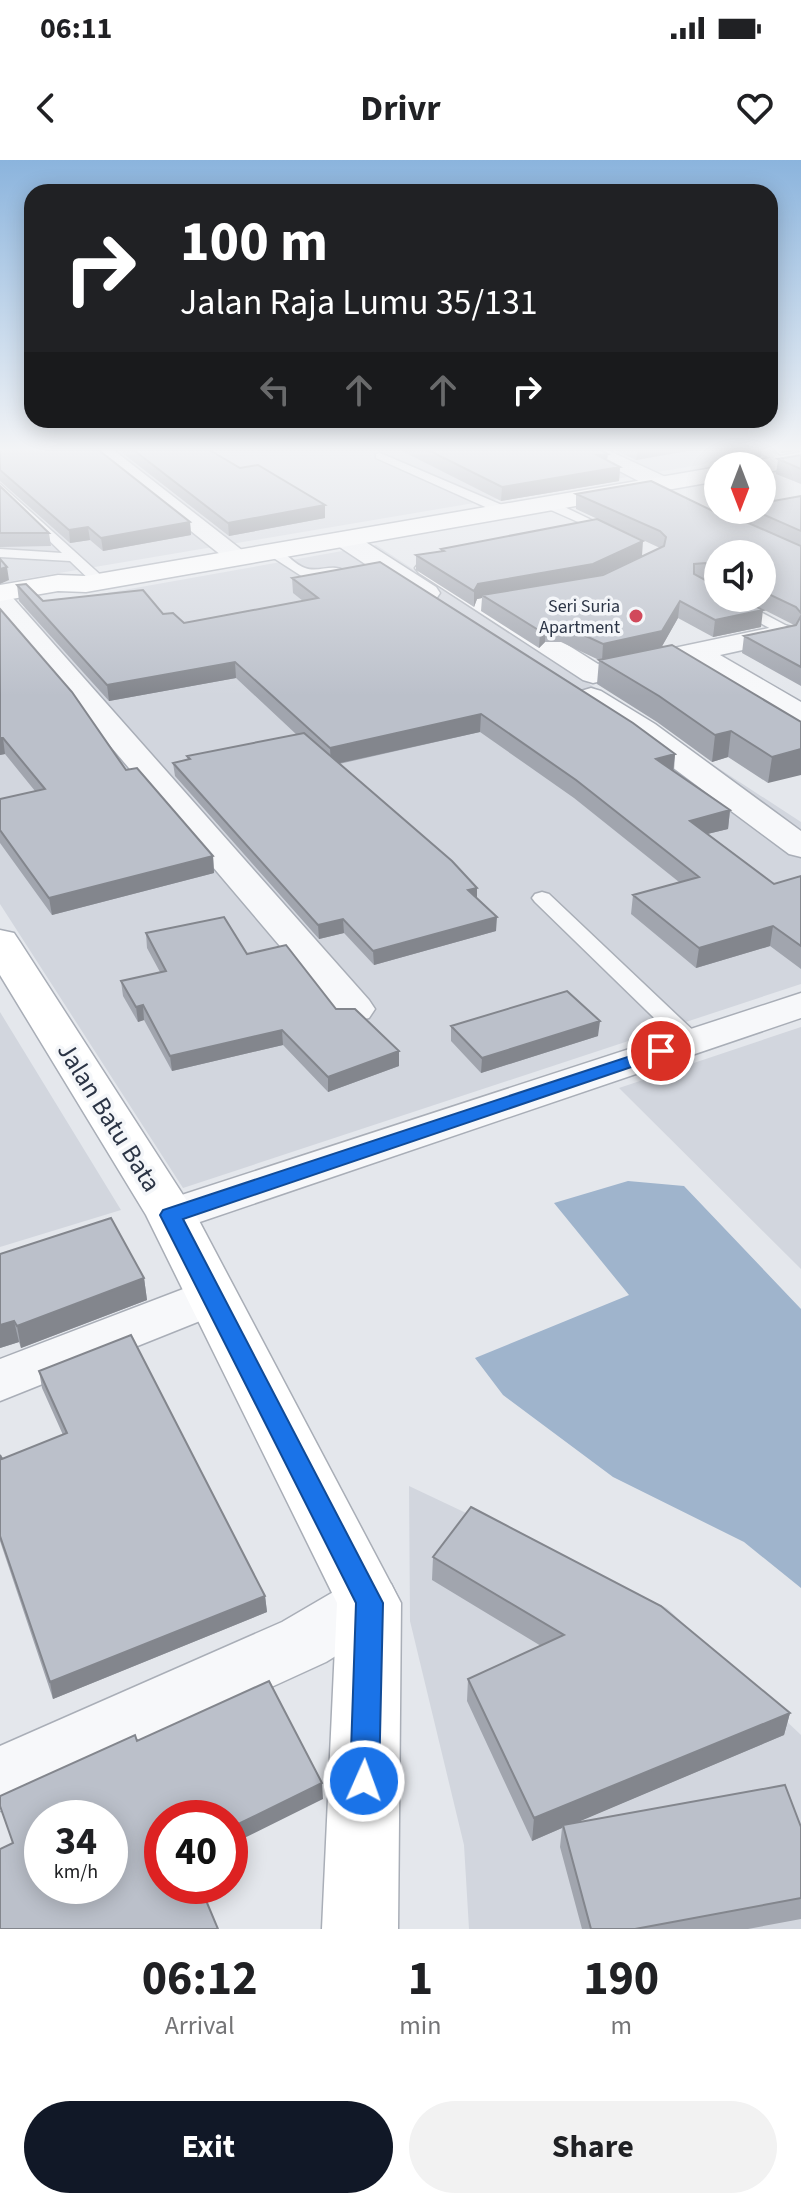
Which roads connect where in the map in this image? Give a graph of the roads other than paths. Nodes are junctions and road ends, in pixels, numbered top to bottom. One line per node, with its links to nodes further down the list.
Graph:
1 (45, 531): 10 (lane)
2 (204, 531): 11 (street)
3 (395, 531): 6 (main road)
4 (608, 531): 5 (lane)
5 (611, 532)
6 (376, 534): 7 (main road); 16 (street)
7 (344, 539): 8 (main road); 12 (street)
8 (274, 552): 11 (main road); 12 (lane)
9 (0, 553): 10 (lane)
10 (72, 557): 13 (lane)
11 (240, 558): 13 (main road)
12 (382, 564): 21 (street)
13 (93, 583): 15 (main road)
14 (512, 600): 16 (lane)
15 (1, 601): 25 (street)
16 (483, 605): 19 (street)
17 (750, 612): 18 (lane)
18 (783, 633): 19 (street)
19 (696, 653): 20 (street)
20 (801, 715)
21 (801, 847)
22 (542, 898): 26 (lane)
23 (0, 942): 27 (main road, Jalan Batu Bata)
24 (801, 1005): 26 (street)
25 (355, 1009)
26 (691, 1041): 27 (street)
27 (171, 1215): 28 (main road, Jalan Batu Bata)
28 (212, 1296): 29 (street); 30 (main road, Jalan Batu Bata)
29 (0, 1381)
30 (369, 1603): 31 (street); 32 (main road, Jalan Batu Bata)
31 (0, 1779)
32 (360, 1929)

